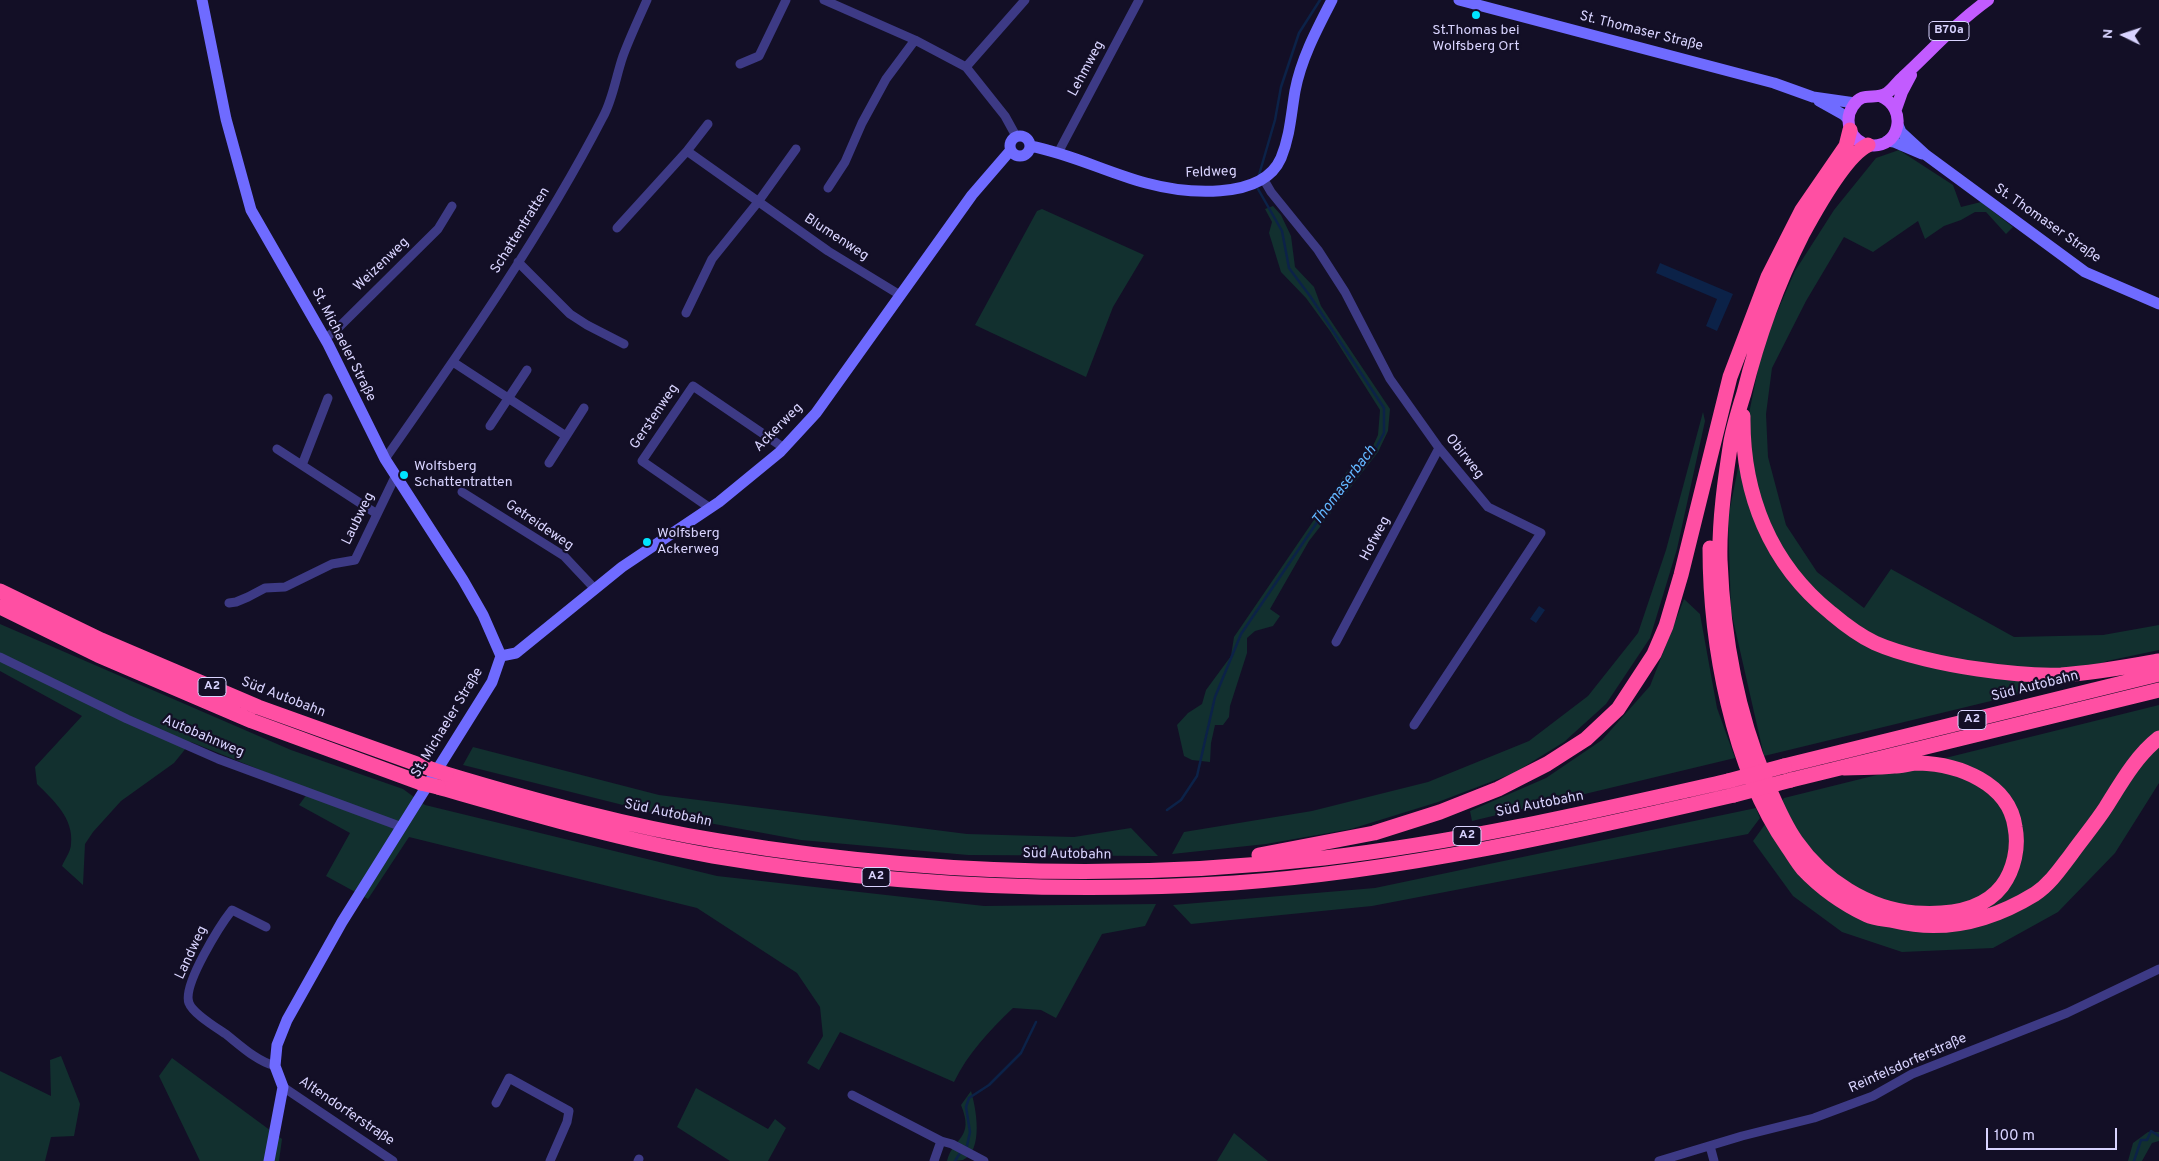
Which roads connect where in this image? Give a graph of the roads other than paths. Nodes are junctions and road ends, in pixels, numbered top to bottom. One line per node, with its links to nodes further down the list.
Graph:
1 (202, 0): 39 (main road, St. Michaeler Straße)
2 (647, 0): 35 (street, Schattentratten)
3 (786, 0): 11 (street)
4 (824, 0): 10 (street)
5 (1025, 0): 12 (street)
6 (1139, 0): 28 (street, Lehmweg)
7 (1332, 0): 30 (main road)
8 (1988, 0): 13 (main road, B70a)
9 (1463, 1): 15 (main road, St. Thomaser Straße)
10 (915, 40): 12 (street); 31 (street)
11 (740, 64)
12 (966, 67): 21 (street)
13 (1916, 67): 14 (main road); 17 (main road)
14 (1880, 96): 16 (main road); 17 (main road)
15 (1813, 97): 16 (main road, St. Thomaser Straße); 19 (main road, St. Thomaser Straße)
16 (1855, 103): 19 (main road)
17 (1896, 109): 20 (main road)
18 (708, 124): 26 (street)
19 (1849, 125): 23 (main road); 40 (highway)
20 (1898, 125): 22 (main road); 29 (main road, St. Thomaser Straße)
21 (1016, 136): 24 (main road); 27 (main road)
22 (1887, 141): 23 (main road); 29 (main road, St. Thomaser Straße)
23 (1868, 145): 44 (highway)
24 (1030, 146): 27 (main road); 28 (main road, Feldweg)
25 (796, 149): 32 (street)
26 (687, 151): 32 (street, Blumenweg); 34 (street)
27 (1010, 151): 36 (main road, Ackerweg)
28 (1058, 152): 30 (main road, Feldweg)
29 (1926, 155): 37 (main road, St. Thomaser Straße)
30 (1264, 180): 51 (street, Obirweg)
31 (828, 188)
32 (758, 202): 36 (street, Blumenweg); 38 (street)
33 (452, 206): 39 (street, Weizenweg)
34 (617, 228)
35 (518, 262): 41 (street); 42 (street, Schattentratten)
36 (900, 295): 50 (main road, Ackerweg)
37 (2159, 304)
38 (686, 313)
39 (325, 338): 53 (main road, St. Michaeler Straße)
40 (1744, 340): 71 (highway); 75 (highway)
41 (624, 344)
42 (453, 362): 46 (street); 53 (street, Schattentratten)
43 (527, 370): 46 (street)
44 (1743, 396): 67 (highway); 72 (highway)
45 (328, 398): 55 (street)
46 (508, 398): 48 (street); 49 (street)
47 (584, 408): 49 (street)
48 (490, 426)
49 (566, 436): 54 (street)
50 (784, 448): 58 (main road, Ackerweg); 58 (street, Gerstenweg)
51 (1439, 448): 64 (street, Hofweg); 70 (street, Obirweg)
52 (277, 449): 55 (street)
53 (384, 460): 56 (main road, St. Michaeler Straße)
54 (549, 463)
55 (302, 465): 59 (street)
56 (395, 477): 59 (street, Laubweg); 65 (main road, St. Michaeler Straße)
57 (462, 492): 60 (street, Getreideweg)
58 (710, 508): 60 (main road, Ackerweg)
59 (377, 514): 62 (street, Laubweg)
60 (595, 589): 65 (main road, Ackerweg)
61 (0, 591): 75 (highway, Süd Autobahn / A2, bridge)
62 (229, 603)
63 (0, 607): 73 (highway, Süd Autobahn / A2, bridge)
64 (1336, 642)
65 (501, 656): 74 (main road, St. Michaeler Straße)
66 (0, 657): 74 (street, Autobahnweg)
67 (2159, 661)
68 (2159, 674): 73 (highway, Süd Autobahn / A2, bridge)
69 (2159, 690): 72 (highway, Süd Autobahn / A2)
70 (1414, 725)
71 (2159, 738)
72 (1844, 768): 73 (highway, Süd Autobahn / A2, bridge)
73 (1731, 788): 75 (highway, Süd Autobahn / A2)
74 (402, 827): 78 (main road, St. Michaeler Straße)
75 (1202, 869)
76 (266, 927): 78 (street, Landweg)
77 (2159, 969): 83 (street, Reinfelsdorferstraße)
78 (275, 1066): 79 (main road, St. Michaeler Straße)
79 (283, 1086): 84 (main road); 85 (street, Altendorferstraße)
80 (852, 1095): 82 (street)
81 (496, 1103): 86 (street)
82 (941, 1141): 87 (street); 88 (street)
83 (1710, 1146): 89 (street, Reinfelsdorferstraße); 90 (street)
84 (269, 1161)
85 (394, 1161)
86 (550, 1161)
87 (934, 1161)
88 (984, 1161)
89 (1659, 1161)
90 (1714, 1161)

